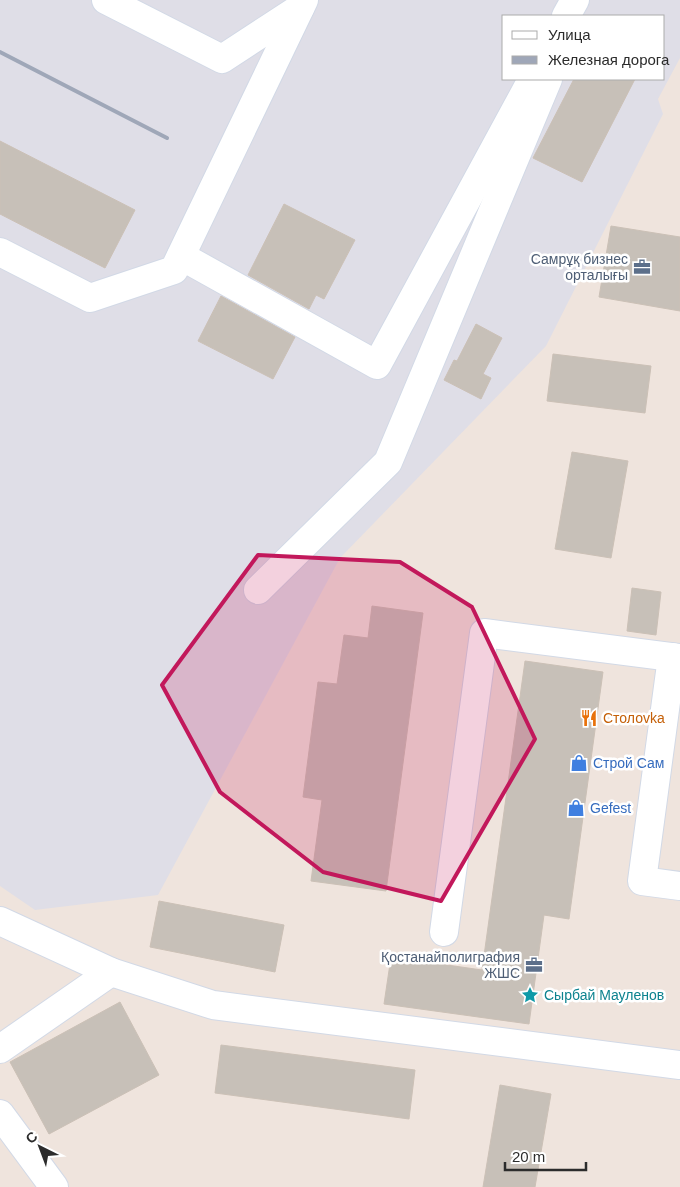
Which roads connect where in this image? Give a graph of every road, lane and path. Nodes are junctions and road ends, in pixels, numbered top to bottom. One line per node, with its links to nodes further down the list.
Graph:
1 (106, 0): 4 (lane)
2 (575, 0): 5 (lane)
3 (581, 0): 6 (lane)
4 (298, 2): 10 (lane)
5 (567, 15)
6 (574, 15)
7 (531, 80): 10 (lane)
8 (548, 80): 11 (lane)
9 (0, 252): 10 (lane)
10 (181, 256)
11 (258, 590)
12 (676, 658): 13 (lane); 15 (lane)
13 (680, 886)
14 (0, 921): 16 (lane)
15 (444, 932)
16 (111, 972): 17 (lane); 18 (lane)
17 (0, 1049)
18 (680, 1065)
19 (0, 1114): 20 (lane)
20 (54, 1187)

